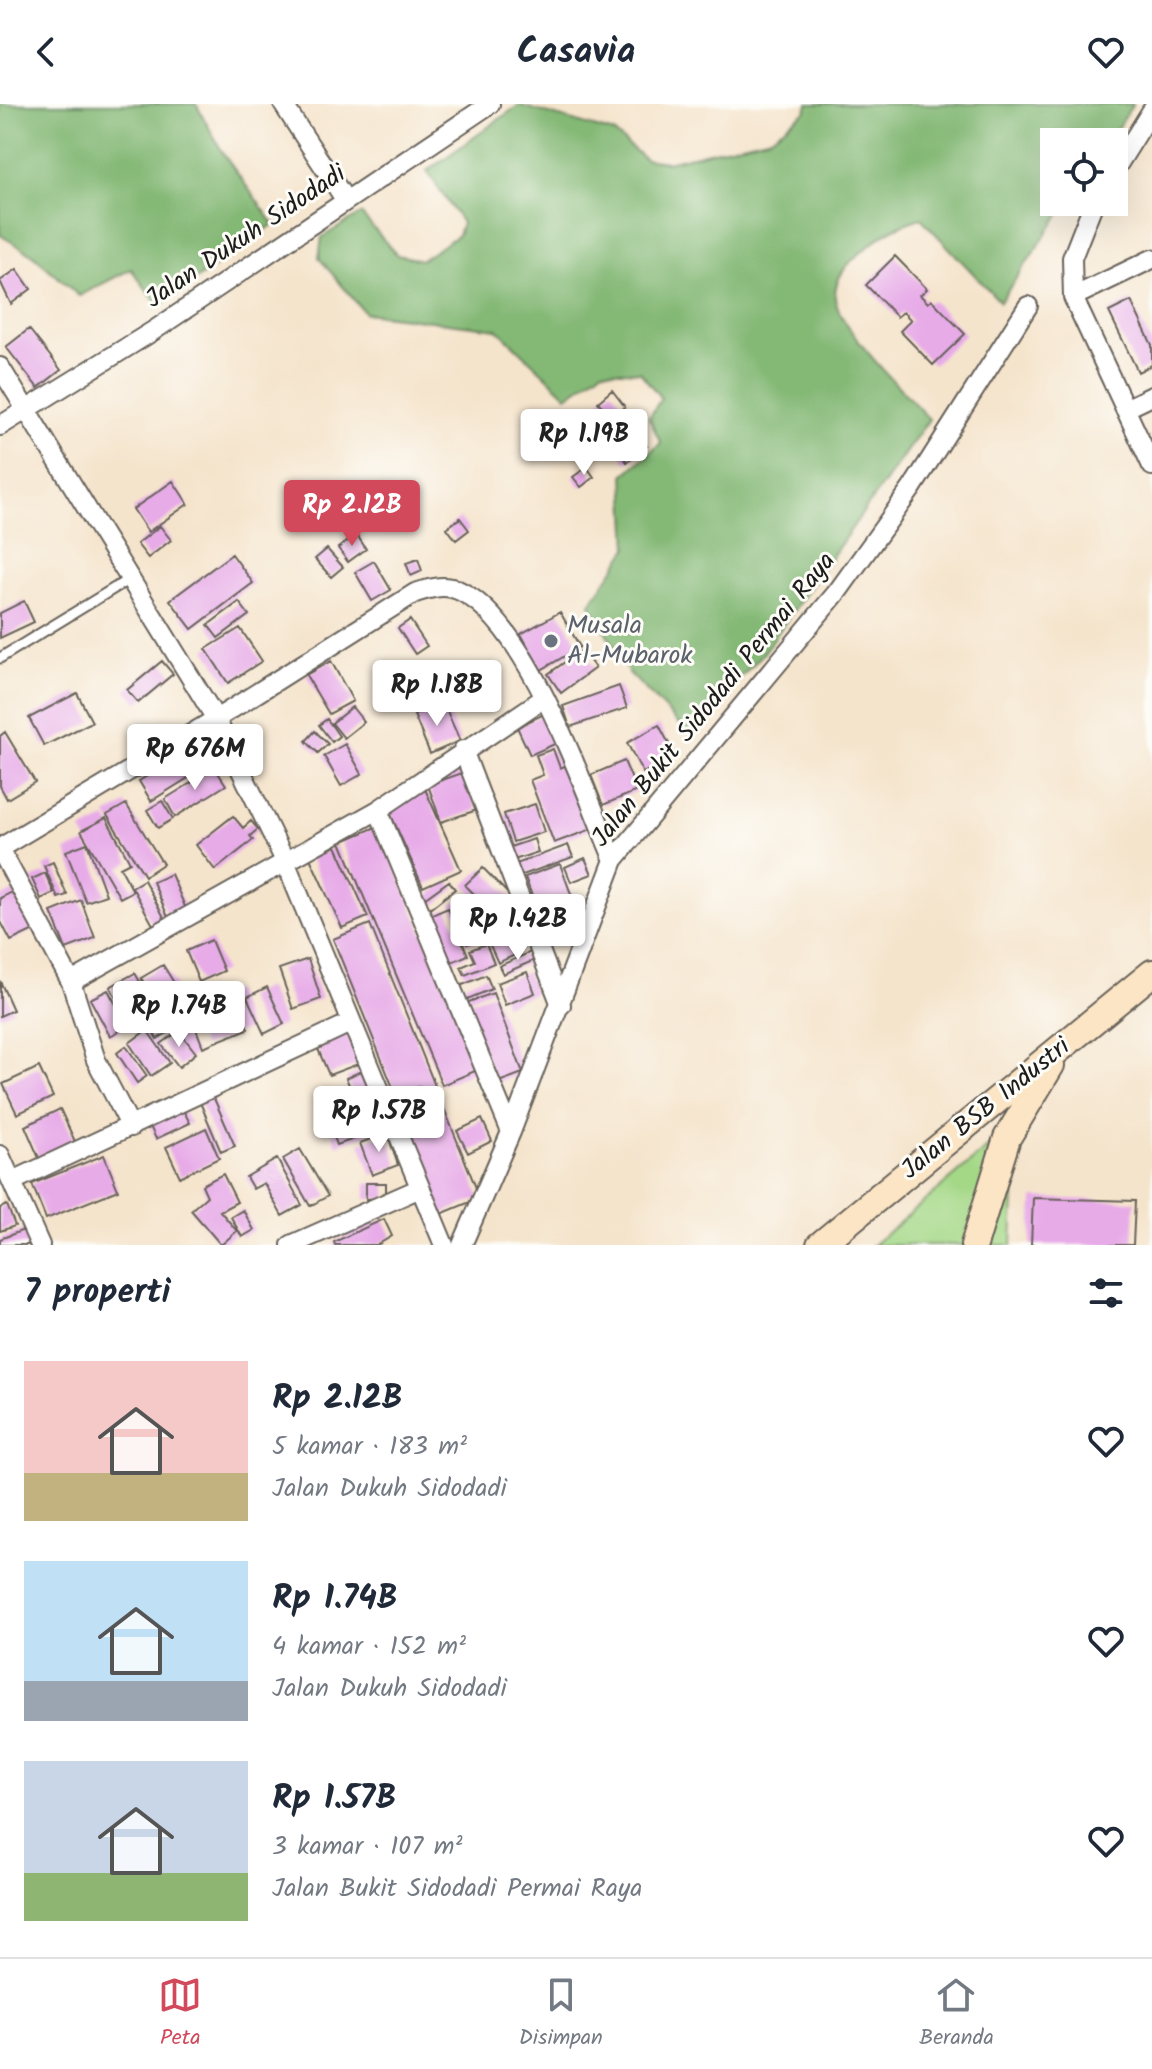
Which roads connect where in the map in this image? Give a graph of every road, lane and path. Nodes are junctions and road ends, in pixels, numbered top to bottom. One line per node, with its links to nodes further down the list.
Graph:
1 (283, 104): 5 (street)
2 (486, 105): 5 (street, Jalan Dukuh Sidodadi)
3 (1150, 114): 4 (street)
4 (1128, 149)
5 (346, 201): 12 (street, Jalan Dukuh Sidodadi)
6 (1088, 216): 8 (street)
7 (1152, 259): 8 (street)
8 (1073, 297): 13 (street)
9 (1028, 306): 23 (street, Jalan Bukit Sidodadi Permai Raya)
10 (0, 367): 12 (street)
11 (1152, 396): 13 (street)
12 (29, 409): 14 (street, Jalan Dukuh Sidodadi); 16 (street)
13 (1125, 409): 15 (street)
14 (0, 426)
15 (1152, 466)
16 (131, 578): 17 (lane); 19 (street)
17 (0, 658)
18 (544, 698): 19 (street); 20 (street); 23 (street)
19 (216, 719): 22 (street); 24 (street)
20 (463, 750): 21 (street); 27 (street)
21 (378, 810): 24 (street); 31 (street)
22 (0, 848): 26 (street)
23 (614, 860): 27 (street, Jalan Bukit Sidodadi Permai Raya)
24 (285, 861): 26 (street); 28 (street)
25 (1152, 973): 29 (street, Jalan BSB Industri)
26 (71, 982): 30 (street)
27 (561, 1005): 31 (street, Jalan Bukit Sidodadi Permai Raya)
28 (350, 1023): 30 (street); 34 (street)
29 (1062, 1048): 39 (street, Jalan BSB Industri); 40 (street)
30 (131, 1127): 33 (street)
31 (511, 1132): 38 (street, Jalan Bukit Sidodadi Permai Raya)
32 (0, 1155): 33 (street)
33 (13, 1181): 35 (street)
34 (418, 1189): 36 (street); 37 (street)
35 (40, 1245)
36 (291, 1245)
37 (444, 1245)
38 (462, 1245)
39 (820, 1245)
40 (974, 1245)

